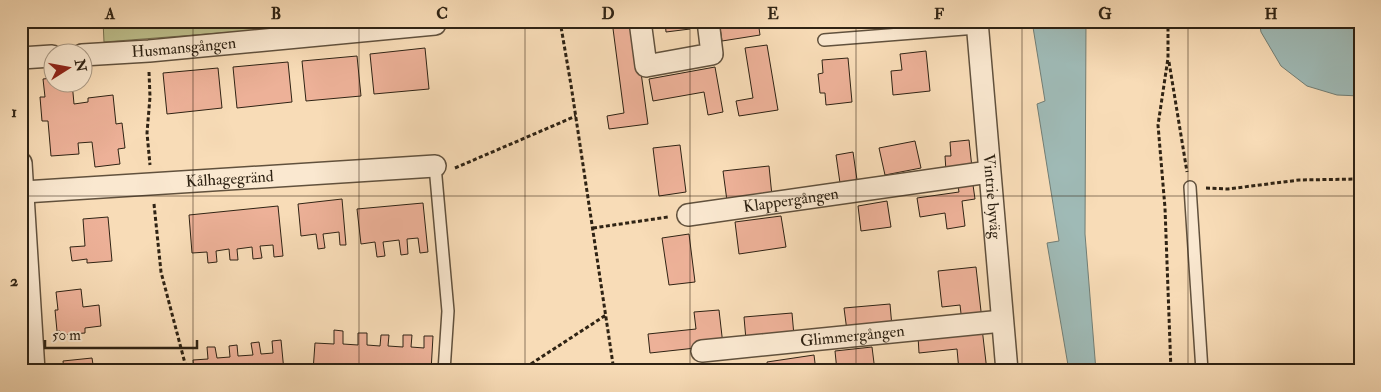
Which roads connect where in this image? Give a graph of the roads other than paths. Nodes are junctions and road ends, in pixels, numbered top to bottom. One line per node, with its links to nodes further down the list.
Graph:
1 (640, 21): 2 (street)
2 (708, 21)
3 (435, 24): 6 (street, Husmansgången)
4 (977, 24): 5 (lane); 11 (street, Vintrie byväg)
5 (824, 40)
6 (92, 54)
7 (42, 57): 8 (street)
8 (21, 58)
9 (21, 163): 13 (street)
10 (435, 171): 13 (street, Kålhagegränd); 18 (lane)
11 (989, 172): 14 (street, Klappergången); 15 (street, Vintrie byväg)
12 (1190, 186): 20 (lane)
13 (24, 192): 17 (street)
14 (688, 215)
15 (1002, 322): 16 (street, Glimmergången); 19 (street, Vintrie byväg)
16 (702, 351)
17 (34, 371)
18 (444, 371)
19 (1007, 371)
20 (1202, 371)

